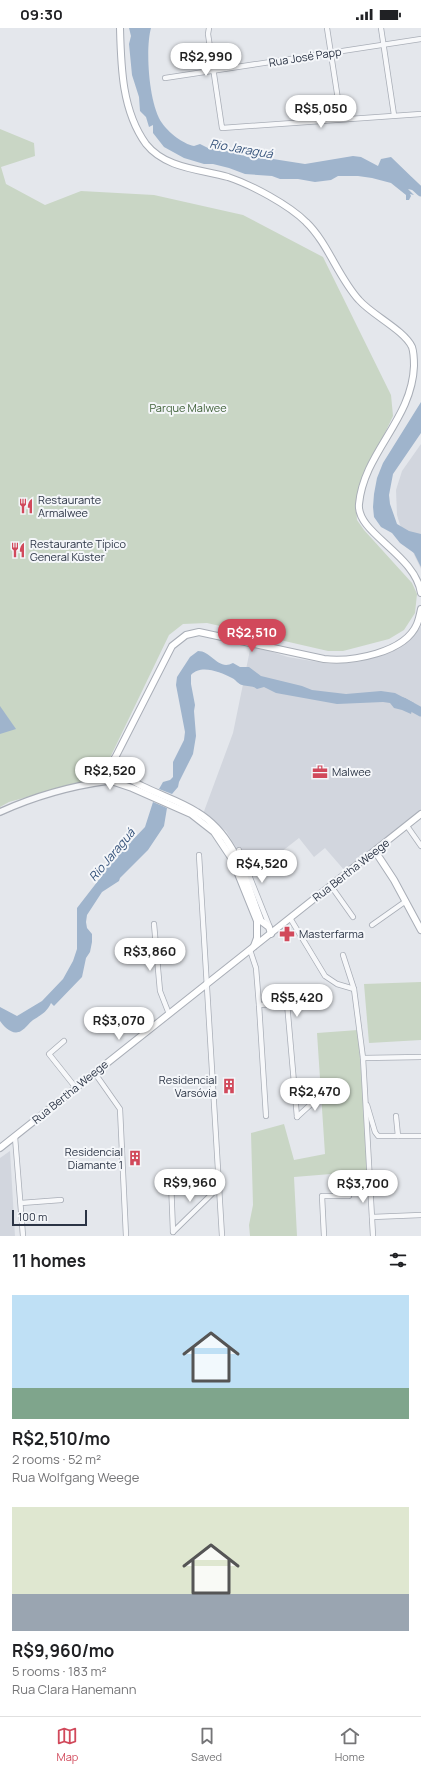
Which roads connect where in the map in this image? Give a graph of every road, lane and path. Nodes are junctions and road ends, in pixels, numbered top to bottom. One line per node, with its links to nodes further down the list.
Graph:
1 (120, 28): 13 (main road)
2 (209, 28): 8 (street)
3 (327, 28): 7 (street)
4 (381, 28): 6 (street)
5 (421, 39): 6 (street, Rua José Papp)
6 (383, 44): 7 (street, Rua José Papp); 11 (street)
7 (330, 53): 8 (street, Rua José Papp); 12 (street)
8 (214, 70): 9 (street, Rua José Papp); 12 (street)
9 (165, 78)
10 (421, 114): 11 (street)
11 (394, 115): 12 (street)
12 (341, 119)
13 (421, 593)
14 (421, 609): 15 (main road)
15 (110, 770): 16 (main road); 16 (main road); 17 (street); 18 (main road)
16 (109, 781): 17 (street); 18 (main road)
17 (96, 782): 20 (street)
18 (146, 791): 19 (main road)
19 (173, 803): 32 (main road); 35 (main road)
20 (0, 812)
21 (421, 814): 22 (main road, Rua Bertha Weege)
22 (407, 826): 23 (street); 25 (main road, Rua Bertha Weege)
23 (421, 846)
24 (239, 850): 32 (street)
25 (375, 851): 27 (main road, Rua Bertha Weege); 28 (main road)
26 (200, 855): 42 (street)
27 (330, 886): 29 (street); 30 (main road, Rua Bertha Weege)
28 (406, 901): 34 (street); 36 (main road)
29 (353, 917)
30 (290, 918): 33 (main road, Rua Bertha Weege); 43 (street)
31 (154, 924): 45 (street)
32 (267, 925): 33 (main road); 35 (main road); 37 (main road)
33 (281, 925): 37 (main road, Rua Bertha Weege)
34 (372, 925)
35 (257, 926): 38 (main road)
36 (421, 930)
37 (270, 934): 39 (main road, Rua Bertha Weege)
38 (257, 936): 39 (main road); 40 (main road)
39 (264, 939): 40 (main road, Rua Bertha Weege)
40 (252, 948): 42 (main road, Rua Bertha Weege); 44 (street)
41 (343, 954): 43 (street)
42 (208, 983): 45 (main road, Rua Bertha Weege); 60 (street)
43 (354, 989): 48 (street)
44 (259, 1005): 51 (street); 53 (street)
45 (169, 1014): 49 (main road, Rua Bertha Weege)
46 (64, 1041): 50 (street)
47 (421, 1057): 48 (street)
48 (363, 1058): 52 (street)
49 (94, 1072): 50 (main road, Rua Bertha Weege); 67 (street)
50 (76, 1088): 55 (main road, Rua Bertha Weege)
51 (322, 1095)
52 (365, 1096): 56 (street); 65 (street)
53 (266, 1116)
54 (396, 1116): 56 (street)
55 (15, 1136): 58 (main road, Rua Bertha Weege); 63 (street)
56 (398, 1136): 57 (street)
57 (421, 1136)
58 (0, 1148)
59 (171, 1181): 60 (street)
60 (219, 1187): 68 (street)
61 (349, 1196): 69 (street)
62 (61, 1200): 63 (street)
63 (21, 1203): 66 (street)
64 (421, 1215): 65 (street)
65 (372, 1216): 70 (street)
66 (23, 1236)
67 (126, 1236)
68 (222, 1236)
69 (324, 1236)
70 (373, 1236)

